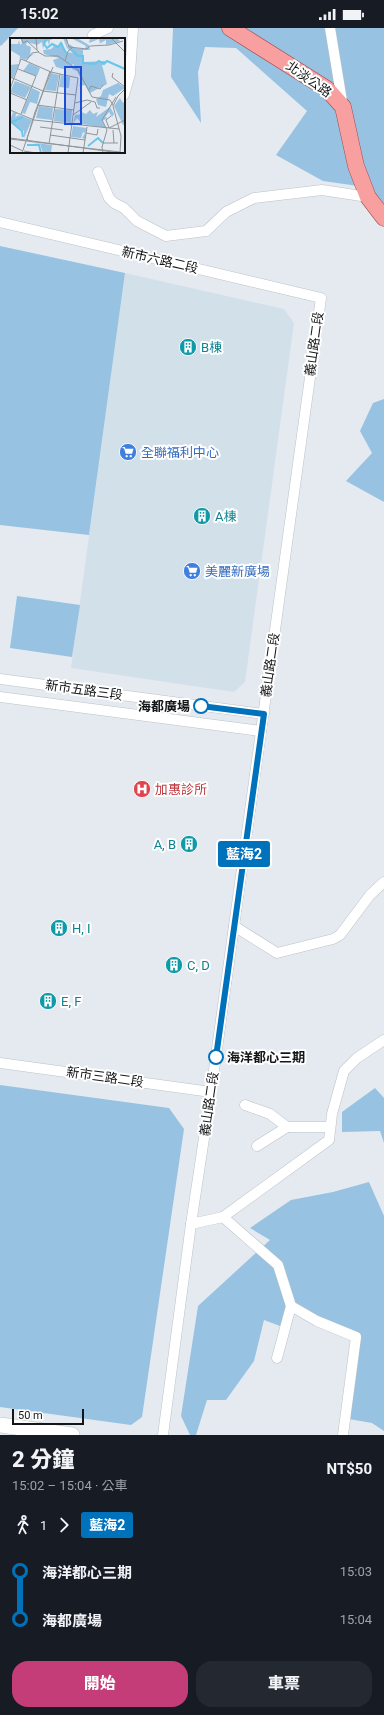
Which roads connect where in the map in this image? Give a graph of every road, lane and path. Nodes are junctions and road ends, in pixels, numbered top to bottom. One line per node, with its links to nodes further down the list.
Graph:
1 (108, 28): 5 (street)
2 (133, 28): 6 (street)
3 (230, 28): 7 (main road, 北淡公路)
4 (330, 28): 7 (street)
5 (93, 35)
6 (125, 92)
7 (344, 107): 9 (main road, 北淡公路)
8 (98, 172): 9 (street)
9 (368, 197): 10 (main road, 北淡公路)
10 (384, 218)
11 (0, 222): 12 (street, 新市六路二段)
12 (321, 298): 15 (street, 義山路二段)
13 (0, 679): 15 (street, 新市五路三段)
14 (0, 697): 16 (street, 新市五路三段)
15 (264, 714): 16 (street, 義山路二段)
16 (261, 730): 18 (street, 義山路二段)
17 (384, 882): 18 (street)
18 (234, 926): 21 (street, 義山路二段)
19 (384, 1040): 24 (street)
20 (0, 1063): 21 (street, 新市三路二段)
21 (211, 1092): 27 (street, 義山路二段)
22 (245, 1105): 23 (street)
23 (287, 1127): 24 (street); 25 (street)
24 (330, 1127): 26 (street)
25 (257, 1146)
26 (223, 1217): 27 (street); 28 (street)
27 (191, 1224): 32 (street, 義山路二段)
28 (291, 1306): 29 (street); 33 (street)
29 (277, 1358)
30 (0, 1425): 31 (street)
31 (72, 1435)
32 (163, 1435)
33 (343, 1435)

